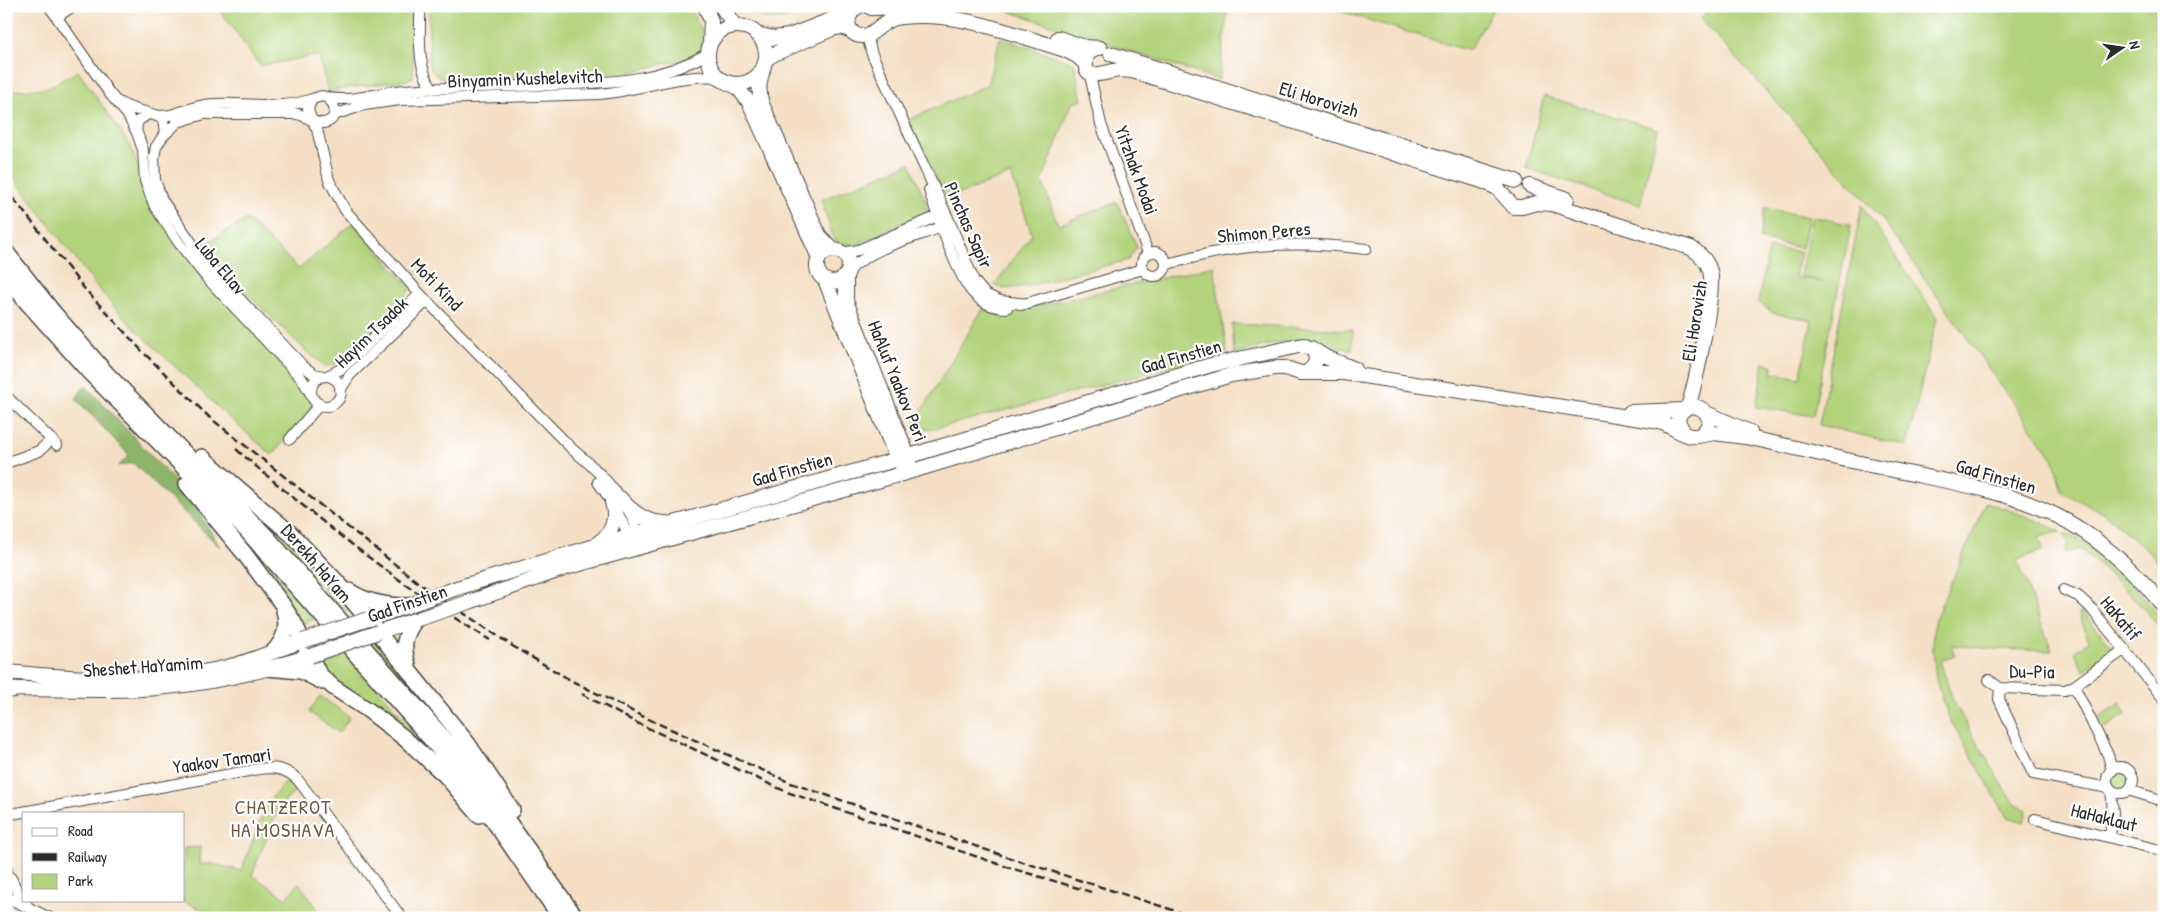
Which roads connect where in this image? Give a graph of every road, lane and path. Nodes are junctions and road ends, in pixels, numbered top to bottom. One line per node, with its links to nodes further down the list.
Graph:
1 (49, 6): 7 (street)
2 (73, 6): 7 (street)
3 (420, 6): 15 (street)
4 (706, 6): 13 (street)
5 (721, 6): 8 (street)
6 (862, 8): 9 (street); 10 (street); 11 (street); 12 (street)
7 (57, 17): 25 (street)
8 (735, 26): 11 (street); 13 (street)
9 (852, 31): 10 (street); 16 (street)
10 (872, 32): 17 (street); 35 (street, Pinchas Sapir)
11 (756, 34): 16 (street)
12 (1096, 48): 14 (street); 17 (street)
13 (709, 49): 19 (street); 20 (street, Binyamin Kushelevitch)
14 (1111, 54): 18 (street); 31 (street, Eli Horovizh)
15 (421, 62): 20 (street); 21 (street)
16 (764, 64): 19 (street); 38 (street)
17 (1088, 68): 18 (street); 23 (street, Yitzhak Modai)
18 (1106, 74): 23 (street); 33 (street, Eli Horovizh)
19 (723, 80): 27 (street, Binyamin Kushelevitch); 40 (street)
20 (433, 89): 21 (street, Binyamin Kushelevitch)
21 (405, 90): 22 (street, Binyamin Kushelevitch)
22 (326, 97): 24 (street); 27 (street)
23 (1095, 98): 39 (street, Yitzhak Modai)
24 (312, 99): 26 (street); 28 (street)
25 (117, 101): 26 (street); 29 (street)
26 (151, 114): 29 (street); 30 (street)
27 (334, 115): 28 (street)
28 (312, 120): 30 (street); 46 (street, Moti Kind)
29 (138, 135): 30 (street); 55 (street, Luba Eliav)
30 (162, 138): 50 (street, Luba Eliav)
31 (1516, 181): 32 (street); 33 (street)
32 (1530, 186): 34 (street); 59 (street, Eli Horovizh)
33 (1506, 198): 34 (street)
34 (1527, 204): 57 (street, Eli Horovizh)
35 (943, 221): 38 (street); 42 (street, Pinchas Sapir); 43 (street)
36 (1366, 249): 41 (street, Shimon Peres)
37 (6, 252): 53 (main road, Derekh HaYam)
38 (837, 252): 40 (street); 43 (street)
39 (1148, 253): 41 (street); 42 (street)
40 (820, 258): 45 (street)
41 (1166, 264): 42 (street)
42 (1143, 269)
43 (848, 273): 45 (street); 61 (street, HaAluf Yaakov Peri)
44 (6, 275): 58 (main road, Derekh HaYam)
45 (825, 280): 61 (street, HaAluf Yaakov Peri)
46 (424, 298): 50 (street, Hayim Tsadok); 52 (street, Hayim Tsadok); 70 (street, Moti Kind)
47 (1295, 347): 48 (street); 49 (street); 65 (street, Gad Finstien)
48 (1310, 347): 49 (street); 51 (street, Gad Finstien)
49 (1301, 372): 51 (street, Gad Finstien); 69 (street, Gad Finstien)
50 (325, 376): 52 (street); 55 (street)
51 (1388, 380): 60 (street, Gad Finstien)
52 (340, 390): 56 (street)
53 (124, 392): 74 (main road); 116 (main road, Derekh HaYam)
54 (6, 396): 67 (street)
55 (312, 396): 56 (street)
56 (320, 404): 63 (street)
57 (1686, 408): 59 (street); 60 (street, Gad Finstien); 62 (street)
58 (127, 412): 76 (main road); 116 (main road, Derekh HaYam)
59 (1705, 412): 62 (street); 64 (street, Gad Finstien)
60 (1608, 414): 62 (street, Gad Finstien)
61 (892, 431): 65 (street); 66 (street, HaAluf Yaakov Peri); 68 (street)
62 (1691, 434): 64 (street, Gad Finstien)
63 (290, 439)
64 (1786, 445): 78 (street, Gad Finstien)
65 (942, 446): 66 (street, Gad Finstien)
66 (903, 458): 68 (street, Gad Finstien); 69 (street, HaAluf Yaakov Peri)
67 (6, 463)
68 (881, 464): 71 (street, Gad Finstien)
69 (909, 472): 72 (street, Gad Finstien)
70 (616, 500): 71 (street); 72 (street, Moti Kind); 73 (street)
71 (671, 523): 72 (street, Gad Finstien)
72 (635, 539): 73 (street, Gad Finstien); 80 (street, Gad Finstien, bridge)
73 (593, 546): 77 (street, Gad Finstien, bridge)
74 (339, 584): 77 (main road); 79 (main road)
75 (2064, 590): 83 (street, HaKatif)
76 (282, 604): 82 (main road); 84 (main road)
77 (407, 606): 79 (street, Gad Finstien)
78 (2164, 607)
79 (368, 619): 81 (main road); 82 (street, Gad Finstien, bridge)
80 (416, 620): 81 (street, Gad Finstien); 87 (main road)
81 (378, 632): 85 (street, Gad Finstien, bridge); 87 (main road)
82 (302, 640): 84 (street, Sheshet HaYamim); 85 (main road)
83 (2124, 649): 91 (street, Du-Pia); 95 (street, HaKatif)
84 (274, 651): 89 (street, Sheshet HaYamim)
85 (310, 656): 86 (street, Sheshet HaYamim); 92 (main road)
86 (267, 668): 89 (street, Sheshet HaYamim); 92 (main road)
87 (410, 671): 116 (main road)
88 (6, 672): 89 (street, Sheshet HaYamim)
89 (218, 674): 94 (street, Sheshet HaYamim)
90 (1989, 680): 93 (street, Du-Pia)
91 (2074, 686): 93 (street, Du-Pia); 96 (street)
92 (333, 687): 119 (main road)
93 (2000, 688): 98 (street)
94 (6, 691)
95 (2164, 699)
96 (2114, 771): 97 (street); 98 (street); 99 (street)
97 (2132, 780): 100 (street); 101 (street)
98 (2089, 783): 99 (street)
99 (2110, 788): 100 (street); 105 (street)
100 (2126, 791): 101 (street); 105 (street)
101 (2153, 797): 102 (street)
102 (2164, 801)
103 (22, 812): 106 (street, Yaakov Tamari)
104 (22, 812): 118 (street, Yaakov Tamari)
105 (2114, 813): 108 (street)
106 (6, 815)
107 (2035, 819): 108 (street, HaHaklaut)
108 (2110, 836): 109 (street, HaHaklaut)
109 (2164, 851)
110 (8, 871): 111 (street); 113 (street)
111 (6, 890)
112 (6, 897): 115 (street)
113 (22, 898)
114 (26, 902): 115 (street)
115 (34, 911): 117 (street)
116 (570, 916)
117 (50, 918)
118 (402, 918)
119 (550, 918)

